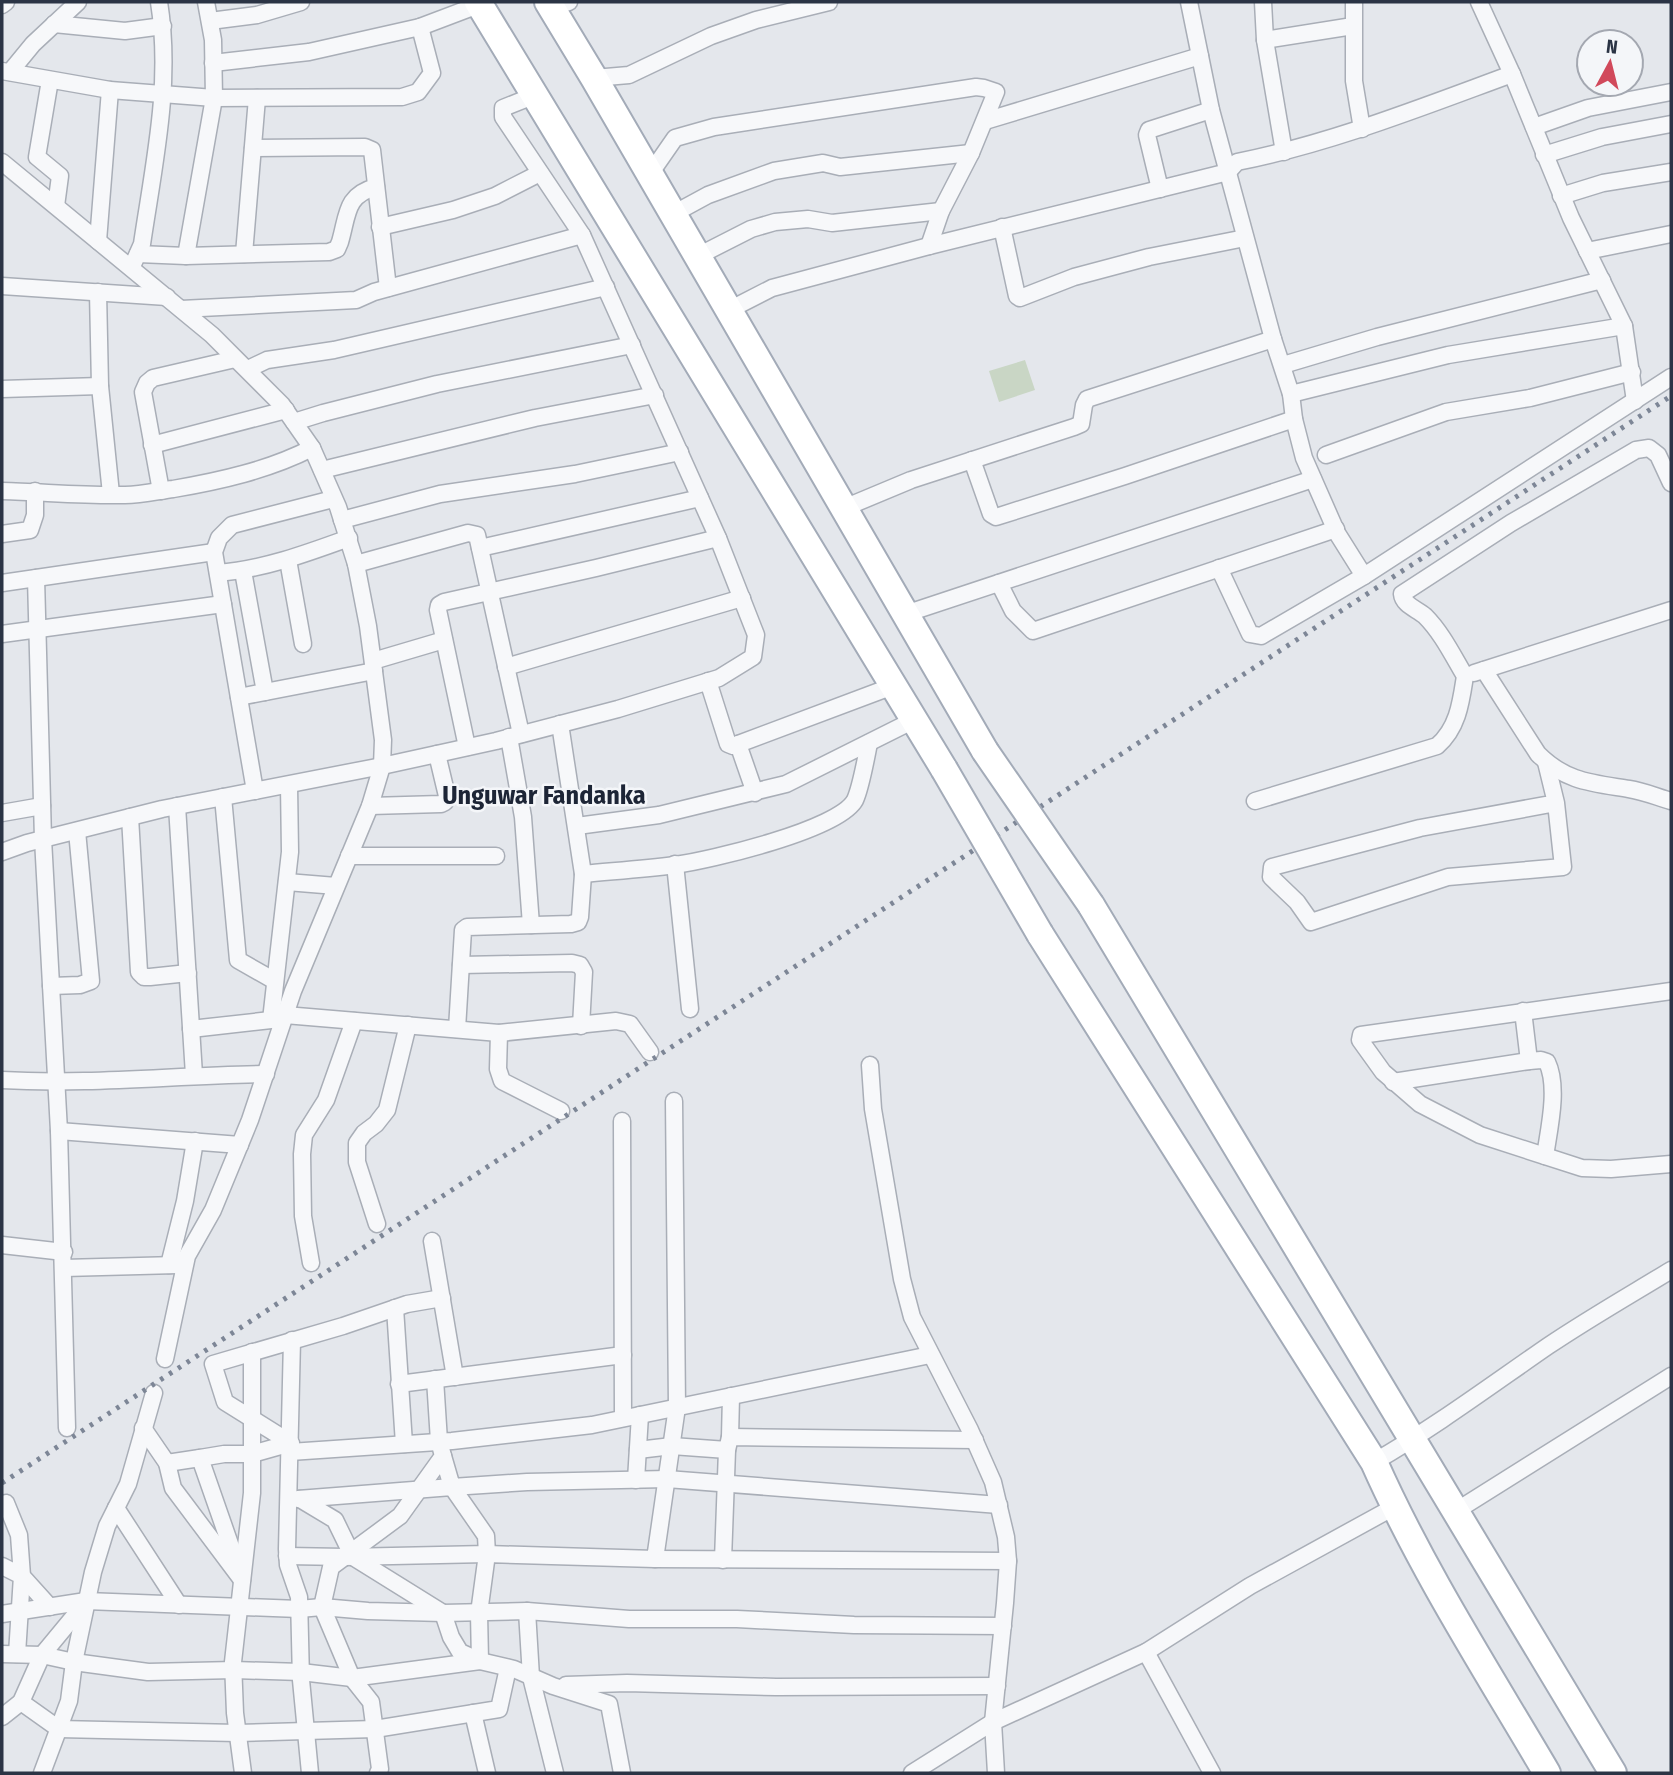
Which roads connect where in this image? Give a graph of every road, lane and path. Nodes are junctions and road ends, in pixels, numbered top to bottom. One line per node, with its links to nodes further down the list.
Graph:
1 (6, 2): 13 (street)
2 (78, 2): 15 (street)
3 (159, 2): 16 (street)
4 (206, 2): 14 (street)
5 (301, 2): 14 (street)
6 (828, 2): 24 (street)
7 (1189, 2): 20 (street)
8 (1263, 2): 19 (street)
9 (1354, 2): 17 (street)
10 (1479, 2): 23 (street)
11 (482, 3): 18 (street); 29 (main road)
12 (556, 4): 24 (main road)
13 (2, 5)
14 (210, 21): 21 (street)
15 (54, 24): 16 (street); 22 (street)
16 (163, 26): 28 (street)
17 (1353, 26): 19 (street); 36 (street)
18 (420, 27): 21 (street); 31 (street)
19 (1265, 40): 38 (street)
20 (1200, 56): 32 (street); 33 (street)
21 (214, 63): 30 (street)
22 (6, 72): 25 (street)
23 (1513, 74): 35 (street); 36 (street)
24 (594, 78): 45 (main road)
25 (50, 80): 26 (street); 49 (street)
26 (110, 90): 28 (street); 57 (street)
27 (1671, 92): 35 (street)
28 (164, 93): 30 (street); 63 (street)
29 (533, 96): 44 (street); 131 (main road)
30 (214, 98): 31 (street); 61 (street)
31 (257, 98): 37 (street)
32 (1211, 110): 42 (street); 47 (street)
33 (985, 121): 39 (street); 45 (street)
34 (1671, 124): 40 (street)
35 (1534, 127): 40 (street)
36 (1362, 129): 38 (street)
37 (253, 148): 46 (street); 60 (street)
38 (1284, 152): 42 (street)
39 (971, 153): 50 (street); 51 (street)
40 (1544, 155): 48 (street)
41 (2, 162): 49 (street)
42 (1228, 172): 47 (street); 56 (street)
43 (1671, 172): 48 (street)
44 (540, 173): 52 (street); 55 (street)
45 (650, 174): 51 (main road)
46 (376, 187): 52 (street); 60 (street)
47 (1160, 189): 53 (street)
48 (1562, 196): 59 (street)
49 (55, 206): 57 (street)
50 (941, 211): 58 (street); 62 (street)
51 (673, 214): 62 (main road)
52 (380, 227): 67 (street)
53 (1002, 227): 56 (street); 58 (street)
54 (1671, 234): 59 (street)
55 (582, 235): 66 (street); 67 (street)
56 (1245, 238): 73 (street)
57 (98, 241): 63 (street)
58 (929, 246): 71 (street)
59 (1587, 251): 64 (street)
60 (244, 254): 61 (street)
61 (187, 256): 63 (street)
62 (698, 256): 71 (main road)
63 (135, 261): 69 (street)
64 (1602, 280): 72 (street); 76 (street)
65 (2, 286): 68 (street)
66 (606, 287): 74 (street); 75 (street)
67 (388, 288): 70 (street)
68 (98, 292): 69 (street); 79 (street)
69 (167, 297): 70 (street)
70 (181, 309): 75 (street)
71 (729, 310): 100 (main road)
72 (1624, 326): 77 (street); 81 (street)
73 (1273, 339): 76 (street); 90 (street)
74 (632, 345): 82 (street); 84 (street)
75 (241, 364): 84 (street); 86 (street)
76 (1283, 365): 81 (street)
77 (1632, 372): 83 (street); 89 (street)
78 (1671, 377): 83 (street)
79 (100, 386): 80 (street); 97 (street)
80 (2, 389)
81 (1291, 394): 85 (street)
82 (655, 395): 88 (street); 91 (street)
83 (1636, 401): 113 (street)
84 (290, 416): 86 (street); 87 (street)
85 (1294, 419): 90 (street); 92 (street)
86 (152, 445): 96 (street)
87 (312, 448): 91 (street); 96 (street)
88 (680, 452): 98 (street); 101 (street)
89 (1326, 455)
90 (972, 460): 100 (street)
91 (322, 470): 99 (street)
92 (1314, 479): 102 (street); 116 (street)
93 (1671, 483): 129 (street)
94 (2, 491): 95 (street)
95 (35, 491): 97 (street); 103 (street)
96 (161, 491): 97 (street)
97 (111, 494)
98 (700, 498): 105 (street); 106 (street)
99 (334, 499): 101 (street); 107 (street)
100 (844, 508): 121 (main road)
101 (342, 520): 104 (street)
102 (1336, 529): 110 (street); 113 (street)
103 (2, 534)
104 (349, 538): 108 (street); 109 (street)
105 (718, 538): 117 (street); 118 (street)
106 (480, 548): 109 (street); 117 (street)
107 (214, 552): 112 (street); 114 (street)
108 (288, 560): 111 (street); 125 (street)
109 (356, 564): 126 (street)
110 (1219, 568): 113 (street); 116 (street)
111 (243, 571): 112 (street); 132 (street)
112 (218, 573): 119 (street)
113 (1364, 576)
114 (37, 578): 115 (street); 122 (street)
115 (2, 583)
116 (999, 583): 121 (street)
117 (489, 590): 124 (street); 127 (street)
118 (742, 598): 127 (street); 130 (street)
119 (223, 604): 122 (street); 133 (street)
120 (1671, 610): 128 (street)
121 (905, 614): 222 (main road, bridge)
122 (38, 628): 123 (street); 150 (street)
123 (2, 634)
124 (444, 640): 126 (street); 139 (street)
125 (303, 643)
126 (373, 666): 132 (street); 142 (street)
127 (506, 667): 136 (street)
128 (1483, 670): 129 (street); 141 (street)
129 (1465, 676): 147 (street)
130 (708, 681): 135 (street); 138 (street)
131 (893, 686): 134 (main road); 138 (street)
132 (265, 692): 133 (street)
133 (239, 697): 144 (street)
134 (914, 720): 137 (street); 232 (main road, bridge)
135 (560, 724): 136 (street); 155 (street)
136 (515, 736): 139 (street); 165 (street)
137 (869, 743): 145 (street); 161 (street)
138 (738, 744): 145 (street)
139 (467, 747): 140 (street)
140 (437, 754): 142 (street); 152 (street)
141 (1546, 762): 148 (street); 149 (street)
142 (382, 766): 143 (street); 152 (street)
143 (289, 785): 144 (street); 163 (street)
144 (255, 791): 146 (street)
145 (755, 793): 155 (street)
146 (223, 797): 151 (street); 168 (street)
147 (1255, 801)
148 (1671, 801)
149 (1556, 803): 149 (street)
150 (42, 806): 153 (street); 157 (street)
151 (177, 806): 154 (street); 167 (street)
152 (370, 806): 159 (street)
153 (2, 813)
154 (130, 817): 156 (street); 167 (street)
155 (577, 826): 162 (street)
156 (77, 831): 157 (street); 169 (street)
157 (43, 839): 158 (street); 169 (street)
158 (2, 852)
159 (349, 856): 160 (street); 164 (street)
160 (496, 856)
161 (675, 864): 162 (street); 171 (street)
162 (583, 874): 165 (street)
163 (287, 882): 164 (street); 168 (street)
164 (336, 886): 173 (street)
165 (531, 925): 166 (street)
166 (461, 965): 176 (street); 177 (street)
167 (188, 973): 178 (street)
168 (275, 981): 173 (street)
169 (51, 986): 187 (street)
170 (1671, 991): 172 (street)
171 (690, 1009)
172 (1523, 1011): 181 (street); 186 (street)
173 (278, 1018): 174 (street); 178 (street); 183 (street)
174 (354, 1021): 175 (street); 200 (street)
175 (408, 1025): 177 (street); 196 (street)
176 (582, 1026): 179 (street); 180 (street)
177 (457, 1028): 179 (street)
178 (191, 1029): 184 (street)
179 (499, 1033): 189 (street)
180 (650, 1052)
181 (1529, 1061): 186 (street); 194 (street)
182 (870, 1065): 208 (street)
183 (266, 1074): 184 (street); 193 (street)
184 (194, 1075): 187 (street)
185 (2, 1080): 187 (street)
186 (1393, 1082): 194 (street)
187 (56, 1083): 191 (street)
188 (674, 1101): 216 (street)
189 (561, 1111)
190 (622, 1121): 207 (street)
191 (59, 1131): 192 (street); 199 (street)
192 (195, 1141): 193 (street); 201 (street)
193 (240, 1145): 201 (street)
194 (1545, 1156): 195 (street)
195 (1671, 1164)
196 (377, 1224)
197 (432, 1241): 203 (street)
198 (2, 1250): 199 (street)
199 (64, 1260): 201 (street); 220 (street)
200 (311, 1263)
201 (177, 1265): 209 (street)
202 (1671, 1270): 222 (street)
203 (442, 1298): 204 (street); 211 (street)
204 (394, 1308): 205 (street); 213 (street)
205 (292, 1340): 206 (street); 227 (street)
206 (252, 1352): 218 (street); 218 (street)
207 (623, 1355): 211 (street); 219 (street)
208 (930, 1355): 215 (street); 223 (street)
209 (165, 1359)
210 (1671, 1376): 244 (street)
211 (456, 1377): 212 (street)
212 (435, 1379): 213 (street); 228 (street)
213 (399, 1384): 225 (street)
214 (154, 1393): 221 (street)
215 (731, 1396): 216 (street); 224 (street)
216 (677, 1407): 217 (street); 226 (street)
217 (640, 1415): 219 (street); 229 (street)
218 (252, 1418): 227 (street); 230 (street)
219 (623, 1418): 228 (street)
220 (67, 1428)
221 (143, 1428): 233 (street); 243 (street)
222 (1413, 1439): 232 (street); 244 (main road)
223 (975, 1440): 224 (street); 240 (street)
224 (728, 1443): 226 (street); 236 (street)
225 (404, 1444): 227 (street); 228 (street)
226 (672, 1446): 229 (street); 234 (street)
227 (290, 1448): 230 (street); 239 (street)
228 (441, 1448): 237 (street); 238 (street)
229 (638, 1450): 235 (street)
230 (252, 1454): 231 (street); 253 (street)
231 (200, 1458): 233 (street); 253 (street)
232 (1374, 1462): 242 (main road)
233 (167, 1463): 253 (street)
234 (667, 1479): 235 (street); 236 (street); 248 (street)
235 (636, 1480): 237 (street)
236 (724, 1484): 240 (street); 249 (street)
237 (452, 1487): 238 (street); 245 (street)
238 (418, 1491): 239 (street); 247 (street)
239 (294, 1500): 246 (street); 247 (street)
240 (999, 1505): 250 (street)
241 (2, 1506): 252 (street)
242 (1394, 1507): 266 (street); 296 (main road)
243 (116, 1508): 254 (street); 255 (street)
244 (1456, 1511): 297 (main road)
245 (487, 1554): 247 (street); 248 (street); 263 (street)
246 (288, 1556): 247 (street); 259 (street)
247 (349, 1556): 258 (street); 262 (street)
248 (655, 1559): 249 (street)
249 (723, 1560): 250 (street)
250 (1008, 1561): 265 (street)
251 (2, 1566): 252 (street)
252 (22, 1576): 257 (street); 260 (street)
253 (242, 1580): 256 (street)
254 (86, 1601): 255 (street); 257 (street); 268 (street); 270 (street)
255 (179, 1605): 256 (street)
256 (239, 1606): 259 (street); 272 (street)
257 (50, 1607): 260 (street)
258 (322, 1607): 259 (street); 262 (street); 275 (street)
259 (299, 1609): 273 (street)
260 (19, 1611): 264 (street); 267 (street)
261 (527, 1611): 263 (street); 265 (street); 274 (street)
262 (443, 1613): 263 (street); 269 (street)
263 (479, 1613): 269 (street)
264 (2, 1614)
265 (1003, 1626): 277 (street)
266 (1146, 1652): 281 (street); 295 (street)
267 (10, 1654): 268 (street)
268 (42, 1655): 270 (street); 278 (street)
269 (480, 1661): 271 (street); 275 (street)
270 (74, 1662): 272 (street); 282 (street)
271 (508, 1668): 274 (street); 279 (street)
272 (234, 1670): 273 (street); 285 (street)
273 (301, 1672): 275 (street); 284 (street)
274 (531, 1677): 276 (street); 291 (street)
275 (352, 1678): 283 (street)
276 (553, 1686): 277 (street); 292 (street)
277 (997, 1686): 281 (street)
278 (22, 1702): 280 (street); 282 (street)
279 (473, 1713): 283 (street); 290 (street)
280 (2, 1717)
281 (993, 1723): 293 (street); 294 (street)
282 (59, 1729): 285 (street); 286 (street)
283 (374, 1729): 284 (street); 289 (street)
284 (306, 1732): 285 (street); 288 (street)
285 (237, 1733): 287 (street)
286 (42, 1773)
287 (243, 1773)
288 (310, 1773)
289 (378, 1773)
290 (487, 1773)
291 (555, 1773)
292 (622, 1773)
293 (912, 1773)
294 (996, 1773)
295 (1212, 1773)
296 (1547, 1773)
297 (1613, 1773)

